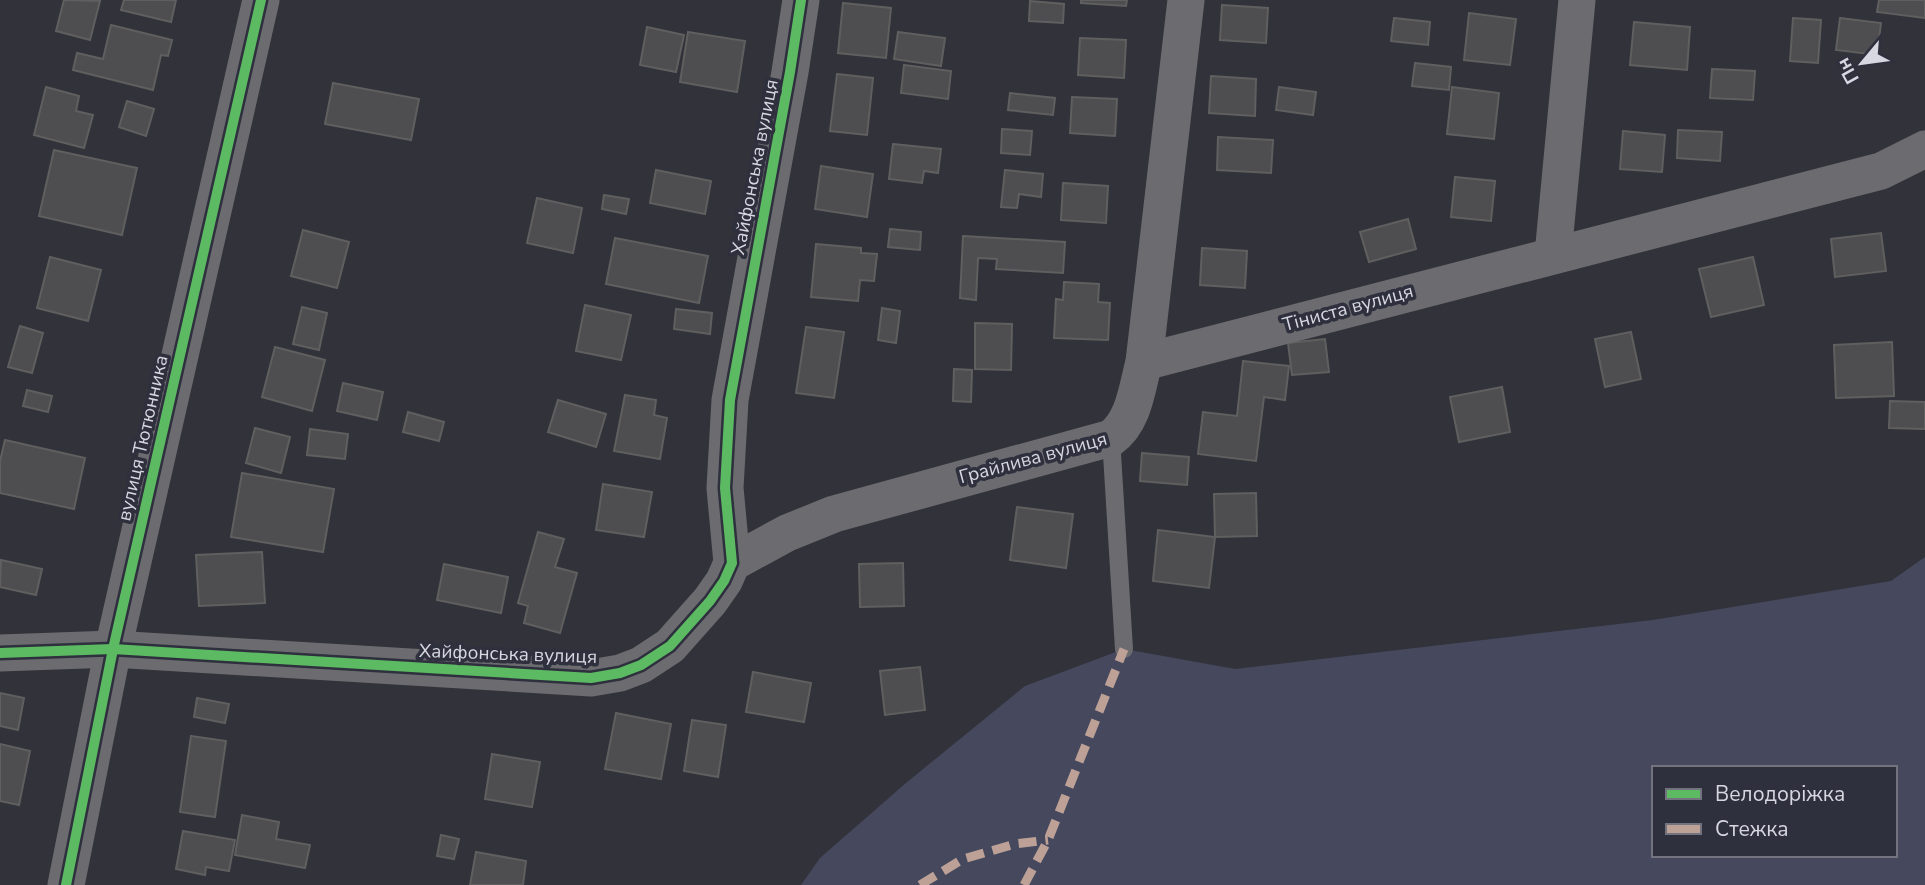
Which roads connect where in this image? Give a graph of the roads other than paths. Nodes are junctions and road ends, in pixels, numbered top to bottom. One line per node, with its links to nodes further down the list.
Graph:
1 (261, 0): 10 (street, вулиця Тютюнника)
2 (801, 0): 9 (street, Хайфонська вулиця)
3 (1186, 0): 7 (street, Грайлива вулиця)
4 (1577, 0): 6 (street)
5 (1925, 149): 6 (street, Тіниста вулиця)
6 (1553, 255): 7 (street, Тіниста вулиця)
7 (1144, 362): 8 (street, Грайлива вулиця)
8 (1111, 438): 9 (street, Грайлива вулиця); 11 (lane)
9 (732, 563): 10 (street, Хайфонська вулиця)
10 (113, 649): 12 (street, Хайфонська вулиця); 13 (street, вулиця Тютюнника)
11 (1124, 649)
12 (0, 653)
13 (66, 885)

